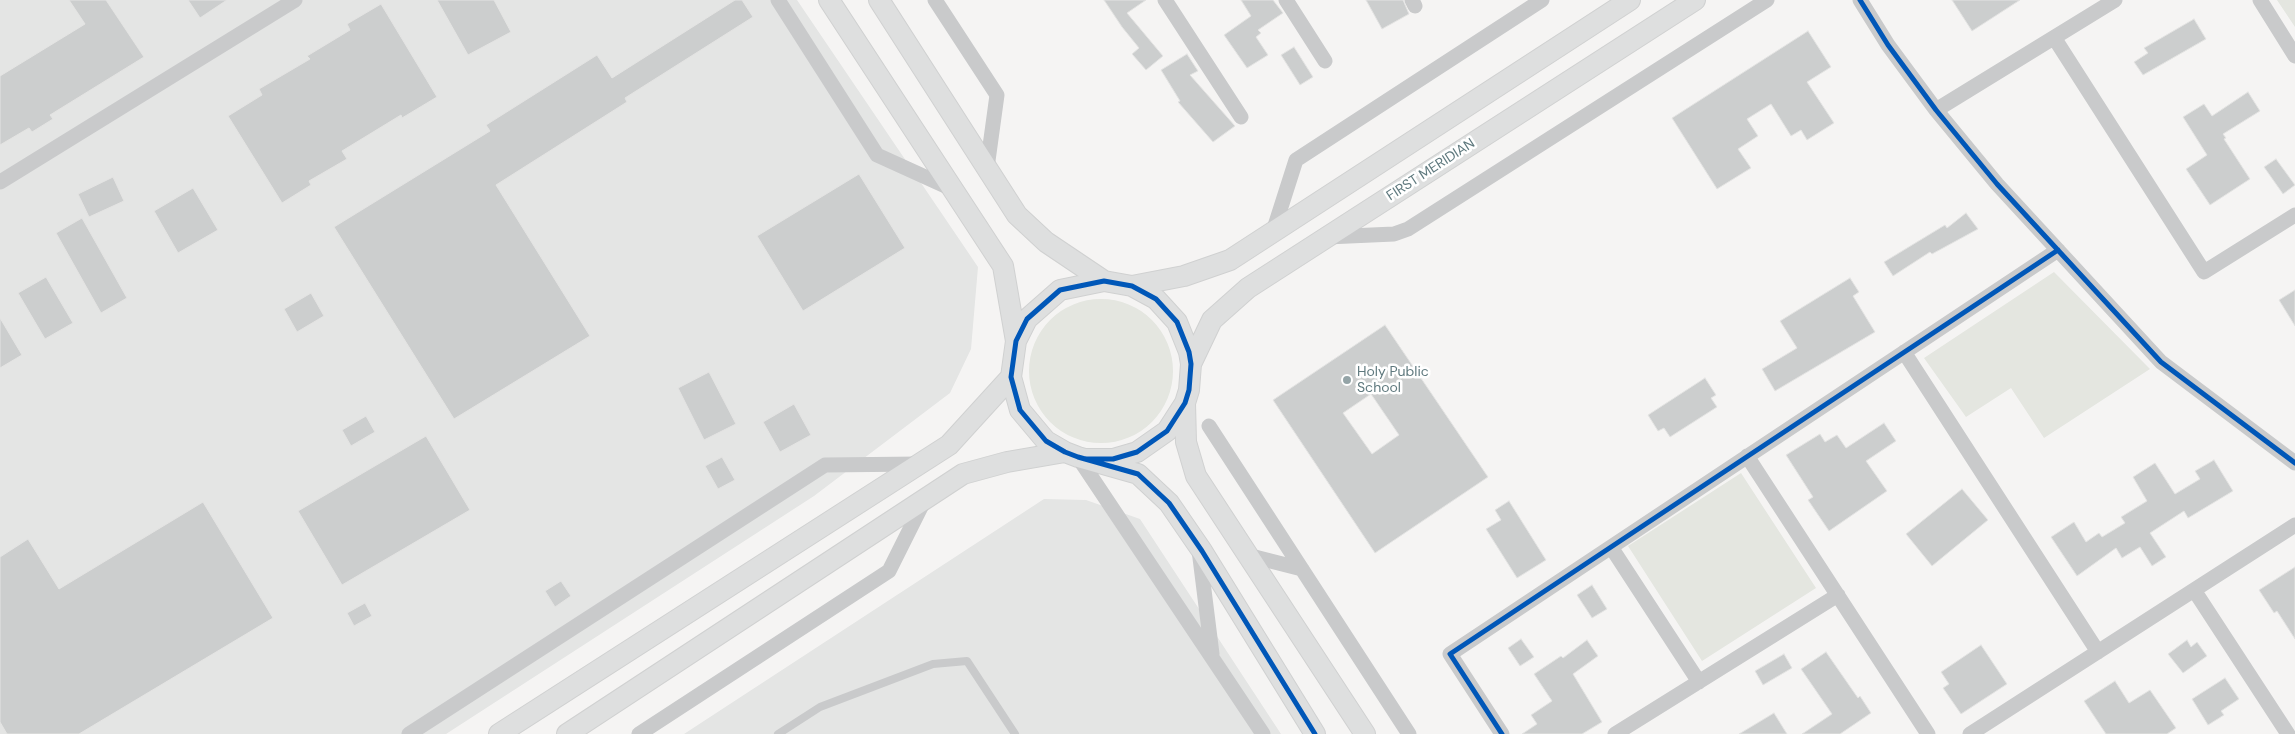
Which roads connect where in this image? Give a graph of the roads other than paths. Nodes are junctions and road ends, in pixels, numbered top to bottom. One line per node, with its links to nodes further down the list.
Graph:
1 (295, 0): 21 (street)
2 (778, 0): 22 (street)
3 (830, 0): 22 (street)
4 (879, 0): 20 (street)
5 (935, 0): 20 (street)
6 (1165, 0): 19 (street)
7 (1286, 0): 17 (street)
8 (1542, 0): 24 (street)
9 (1630, 0): 24 (street)
10 (1695, 0): 25 (street, FIRST MERIDIAN)
11 (1767, 0): 25 (street)
12 (1860, 0): 18 (street)
13 (2115, 0): 15 (street)
14 (2260, 0): 16 (street)
15 (2055, 39): 18 (street); 23 (street)
16 (2295, 56)
17 (1325, 61)
18 (1936, 110): 26 (street)
19 (1241, 117)
20 (987, 168): 27 (street)
21 (0, 182)
22 (954, 190): 29 (street)
23 (2295, 215)
24 (1273, 232): 28 (street)
25 (1327, 238): 31 (street, FIRST MERIDIAN)
26 (2058, 250): 30 (street); 37 (street)
27 (1104, 281): 28 (street); 29 (street)
28 (1132, 286): 31 (street)
29 (1016, 341): 32 (street)
30 (1904, 352): 36 (street); 47 (street)
31 (1191, 364): 33 (street)
32 (1011, 377): 35 (street); 38 (street)
33 (1184, 403): 35 (street); 43 (street)
34 (1209, 426): 44 (street)
35 (1076, 456): 39 (street); 41 (street); 48 (street)
36 (1747, 456): 42 (street); 46 (street)
37 (2295, 463)
38 (919, 464): 53 (street); 54 (street)
39 (925, 499): 55 (street); 56 (street)
40 (2295, 525): 45 (street)
41 (1198, 545): 48 (street); 60 (street)
42 (1610, 547): 49 (street); 64 (street)
43 (1247, 554): 44 (street); 50 (street)
44 (1302, 569): 63 (street)
45 (2194, 590): 47 (street); 52 (street)
46 (1838, 595): 49 (street); 66 (street)
47 (2098, 652): 51 (street)
48 (1212, 658): 59 (street)
49 (1699, 682): 65 (street)
50 (1348, 708): 61 (street); 62 (lane)
51 (1988, 729): 67 (street)
52 (2282, 732)
53 (410, 734)
54 (499, 734)
55 (567, 734)
56 (639, 734)
57 (778, 734): 58 (lane)
58 (1015, 734)
59 (1263, 734)
60 (1315, 734)
61 (1365, 734)
62 (1372, 734)
63 (1409, 734)
64 (1502, 734)
65 (1615, 734)
66 (1928, 734)
67 (1970, 734)

